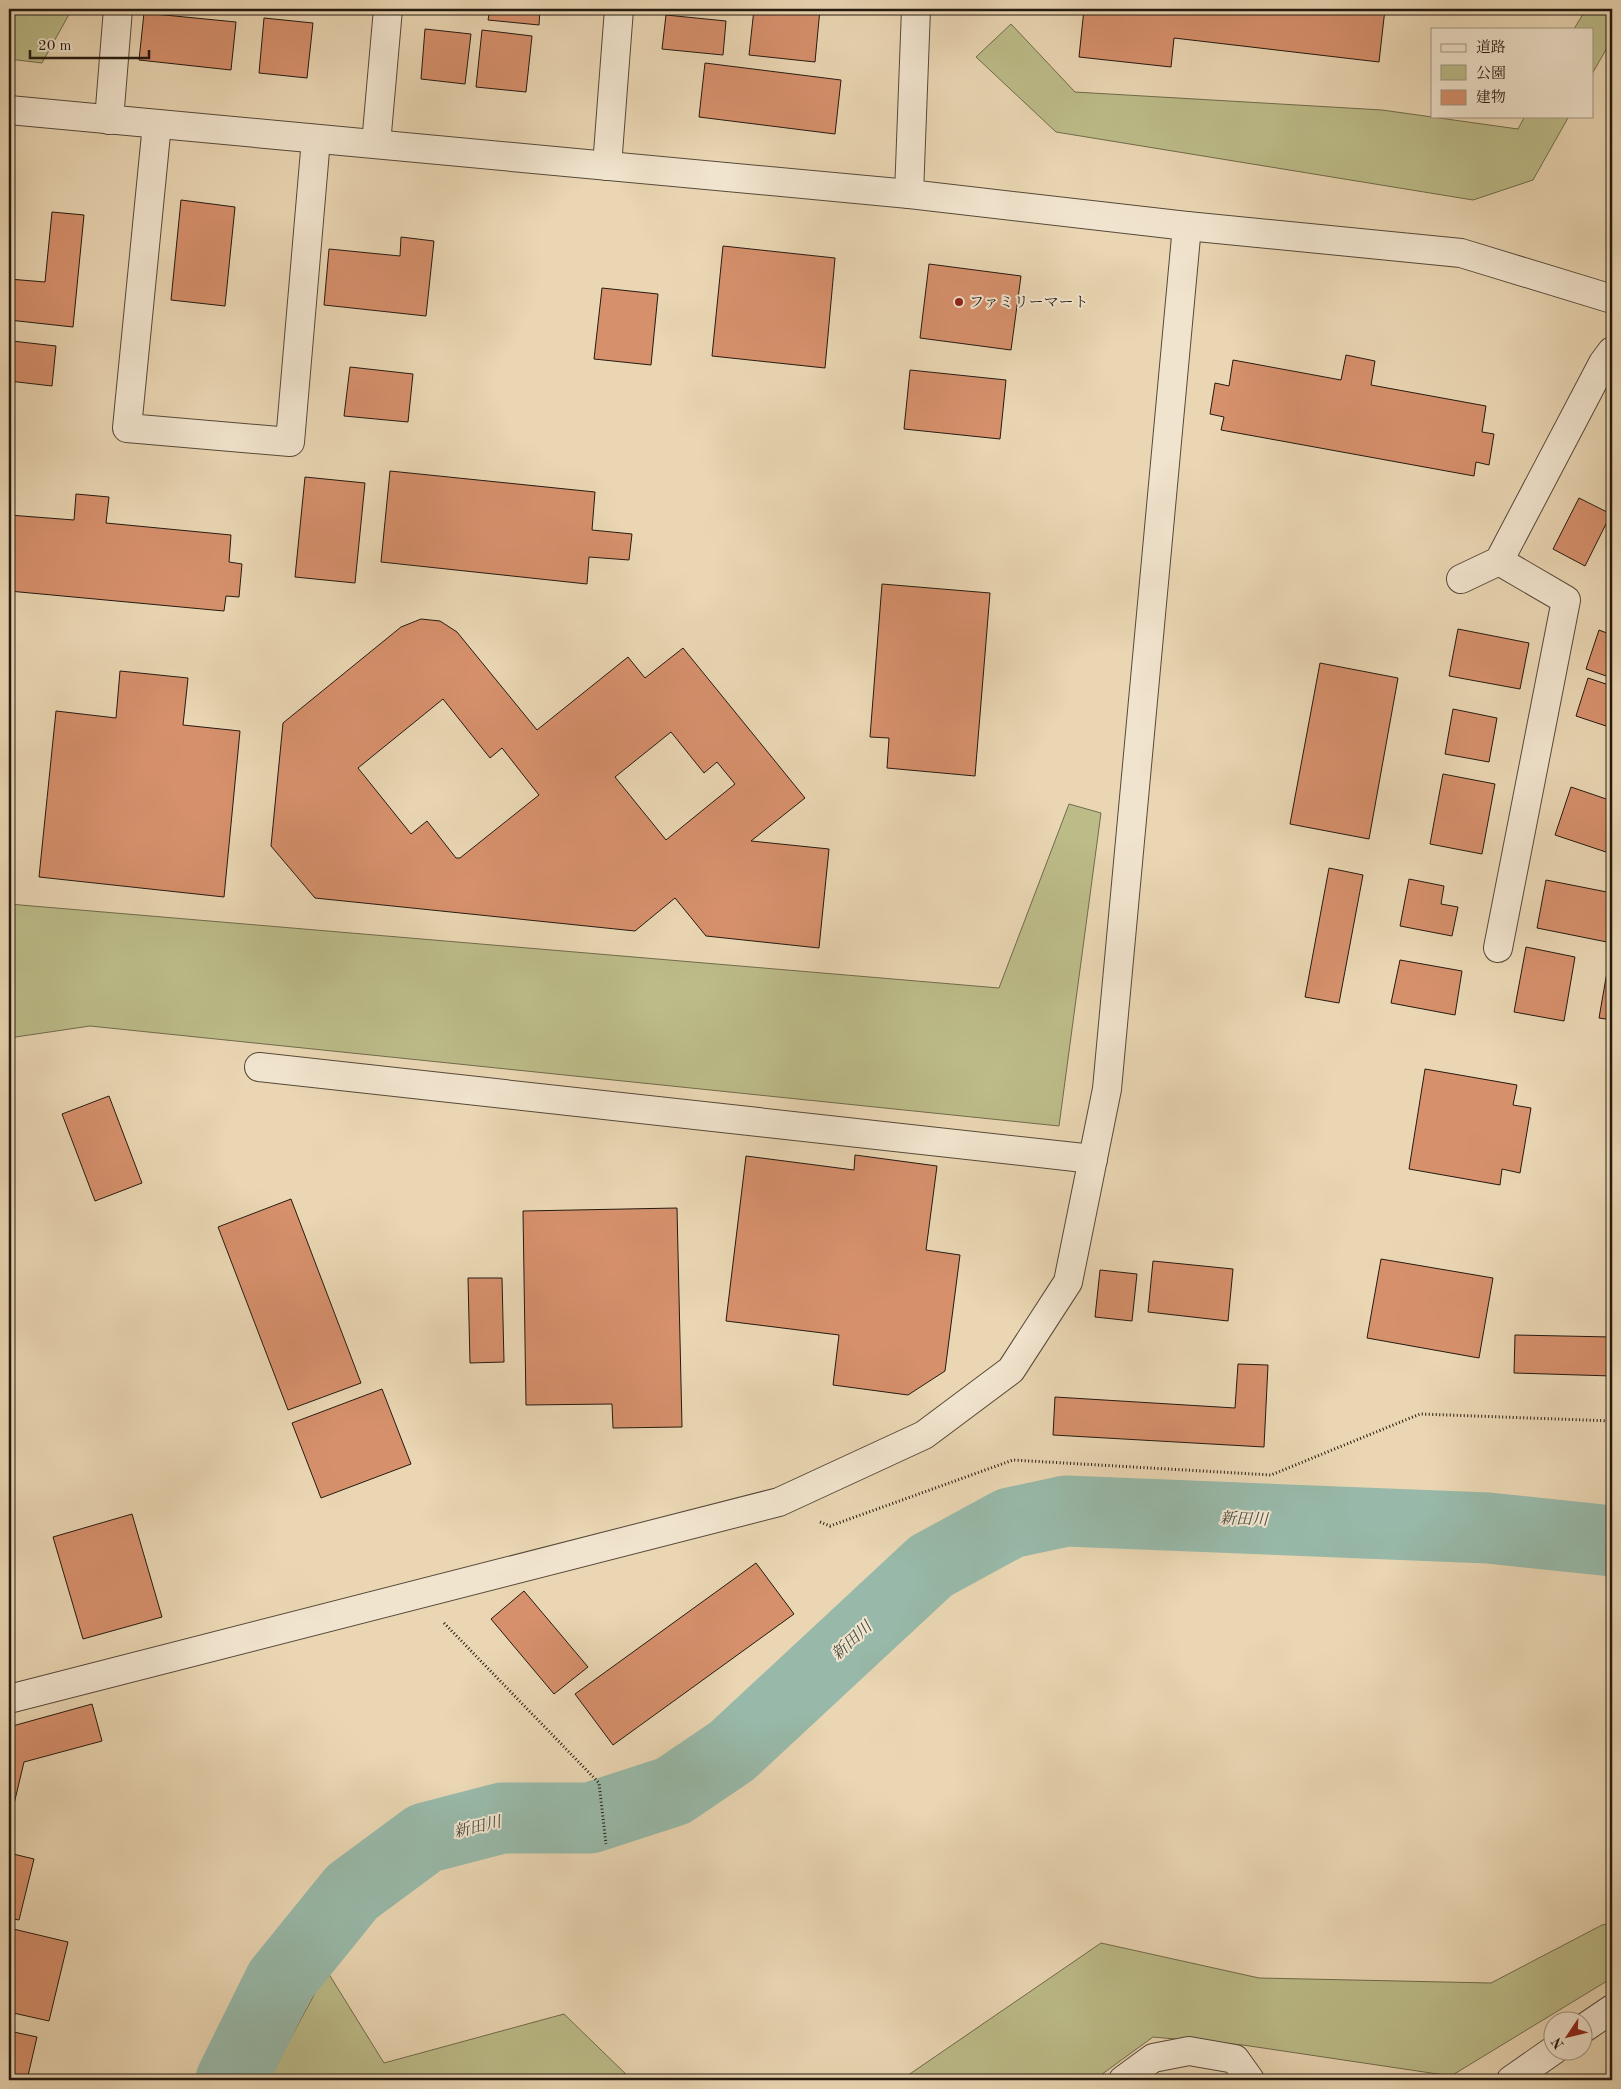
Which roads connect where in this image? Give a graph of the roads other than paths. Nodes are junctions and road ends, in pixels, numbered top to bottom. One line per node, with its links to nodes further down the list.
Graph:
1 (118, 9): 6 (street)
2 (388, 9): 9 (street)
3 (620, 9): 10 (street)
4 (916, 9): 11 (street)
5 (9, 110): 6 (street)
6 (109, 120): 7 (street)
7 (157, 124): 8 (street); 8 (street)
8 (316, 139): 9 (street)
9 (376, 144): 10 (street)
10 (607, 166): 11 (street)
11 (909, 194): 12 (street)
12 (1187, 226): 13 (street); 19 (street)
13 (1612, 299)
14 (1612, 351): 15 (street)
15 (1499, 561): 16 (street); 17 (street)
16 (1460, 579)
17 (1498, 948)
18 (259, 1067): 19 (street)
19 (1093, 1158): 20 (street)
20 (9, 1699)
21 (1612, 2009): 22 (street)
22 (1594, 2021)
23 (1544, 2057): 26 (street)
24 (1123, 2080): 25 (street)
25 (1250, 2080)
26 (1511, 2080)

